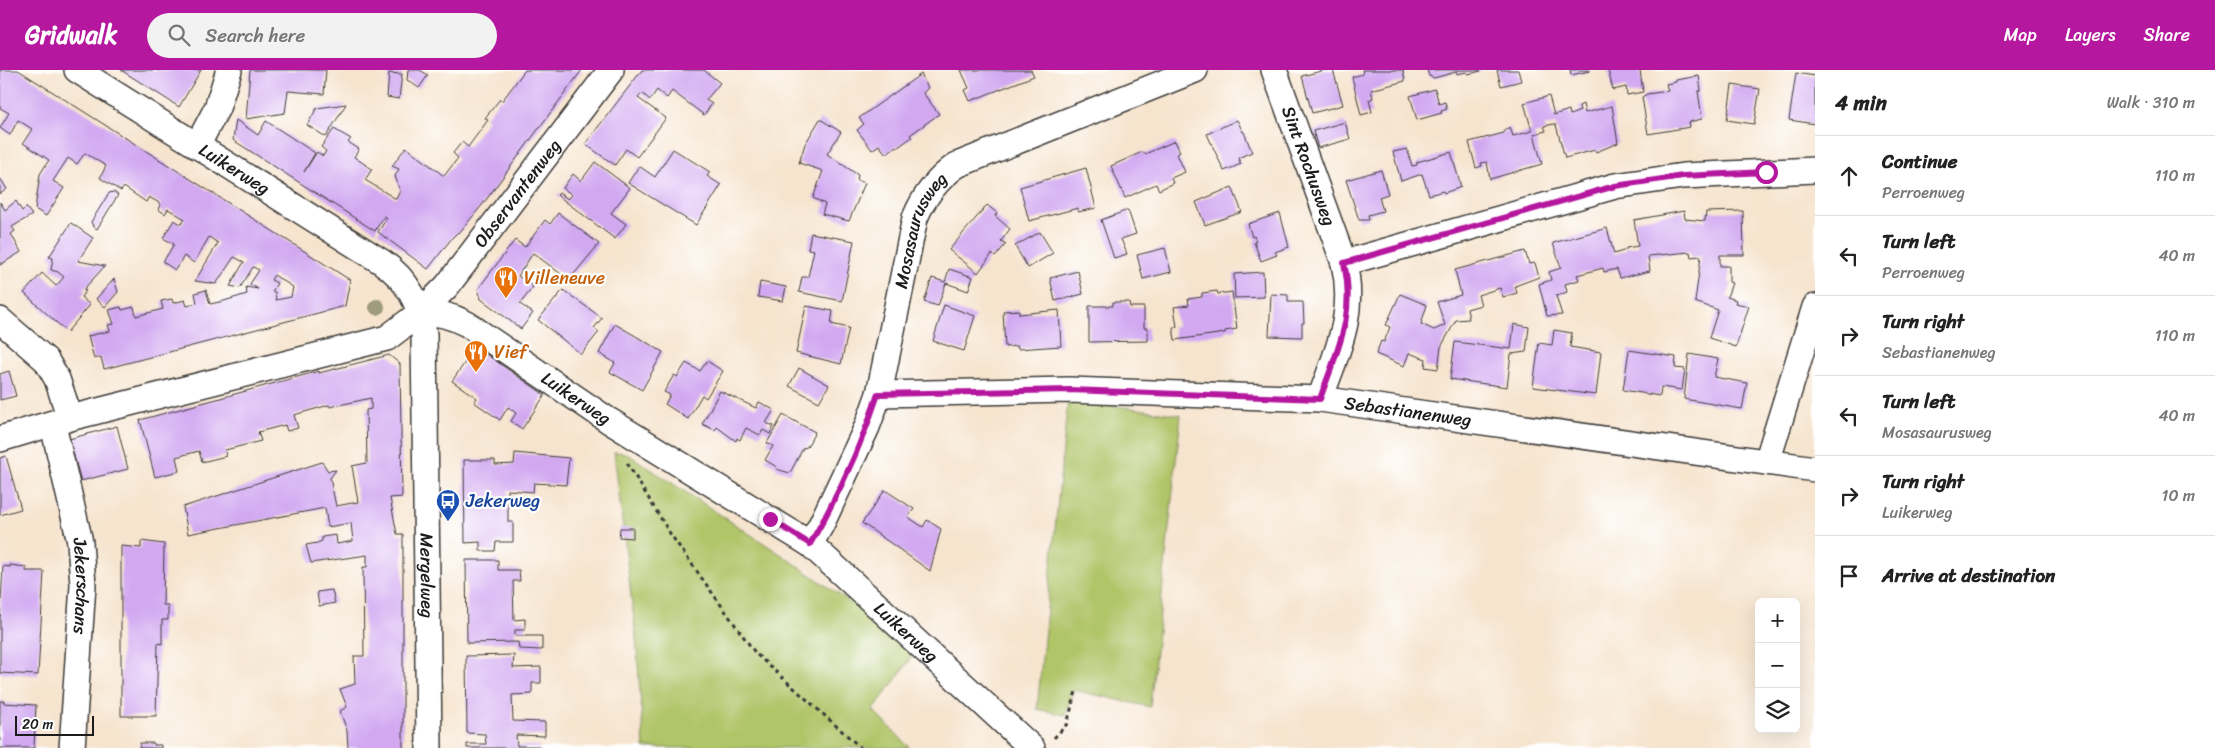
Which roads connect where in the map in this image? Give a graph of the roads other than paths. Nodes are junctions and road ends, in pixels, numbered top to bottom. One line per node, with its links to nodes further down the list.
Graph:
1 (77, 70): 6 (street, Luikerweg)
2 (229, 70): 6 (street)
3 (611, 70): 10 (street, Observantenweg)
4 (1196, 70): 12 (street, Mosasaurusweg)
5 (1274, 70): 8 (street, Sint Rochusweg)
6 (197, 146): 10 (street, Luikerweg)
7 (1815, 170): 8 (street)
8 (1344, 263): 13 (street, Sint Rochusweg)
9 (1815, 307): 16 (street)
10 (421, 312): 14 (street); 18 (street, Luikerweg); 21 (street, Mergelweg)
11 (0, 320): 14 (street, Jekerschans)
12 (878, 394): 13 (street, Sebastianenweg); 18 (street, Mosasaurusweg)
13 (1320, 399): 16 (street, Sebastianenweg)
14 (62, 422): 15 (street); 20 (street, Jekerschans)
15 (0, 439)
16 (1767, 462): 17 (street, Sebastianenweg)
17 (1815, 469)
18 (810, 544): 19 (street, Luikerweg)
19 (1042, 745)
20 (72, 748)
21 (429, 748)

